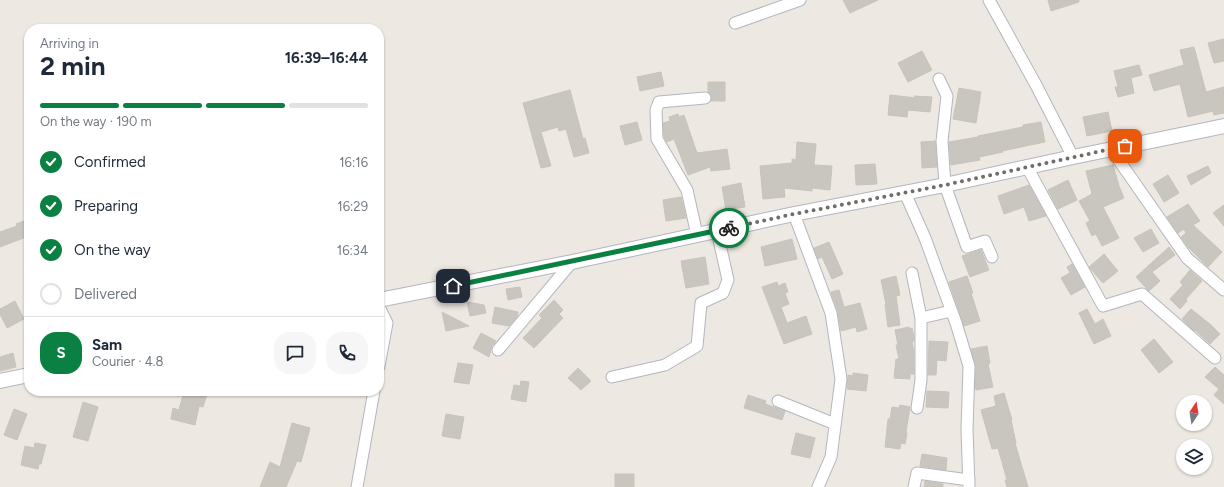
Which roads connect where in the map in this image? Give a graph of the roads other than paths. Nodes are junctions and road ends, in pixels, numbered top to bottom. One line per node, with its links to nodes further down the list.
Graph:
1 (800, 0): 3 (street)
2 (989, 0): 8 (street)
3 (735, 23)
4 (939, 79): 10 (street)
5 (705, 98): 14 (street)
6 (1224, 126): 7 (street)
7 (1111, 149): 8 (street); 18 (street)
8 (1073, 157): 9 (street)
9 (1027, 167): 10 (street); 25 (street)
10 (945, 185): 11 (street); 15 (street)
11 (905, 193): 12 (street); 20 (street)
12 (794, 214): 13 (street); 32 (street)
13 (717, 231): 14 (street); 27 (street)
14 (697, 235): 16 (street)
15 (992, 258)
16 (572, 262): 19 (street); 24 (street)
17 (912, 273): 22 (street)
18 (1224, 290)
19 (384, 299)
20 (951, 311): 22 (street); 33 (street)
21 (384, 317): 23 (street)
22 (921, 318): 31 (street)
23 (384, 339)
24 (498, 350)
25 (1215, 358)
26 (24, 376): 28 (street)
27 (612, 377)
28 (0, 382)
29 (373, 396): 34 (street)
30 (778, 401): 32 (street)
31 (917, 408)
32 (835, 424): 35 (street)
33 (969, 483): 36 (street)
34 (357, 487)
35 (818, 487)
36 (914, 487)

